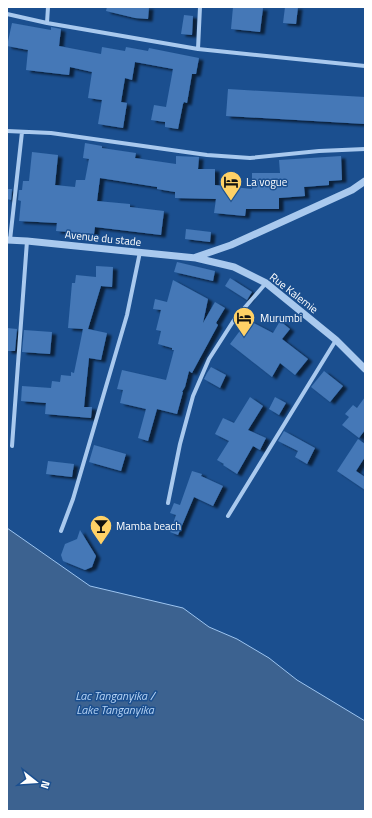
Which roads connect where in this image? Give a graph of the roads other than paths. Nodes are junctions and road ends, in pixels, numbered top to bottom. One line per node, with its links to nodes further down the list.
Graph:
1 (48, 7): 4 (street)
2 (200, 7): 5 (street)
3 (7, 14): 4 (street)
4 (46, 23): 5 (street)
5 (198, 49): 6 (street)
6 (365, 66)
7 (7, 131): 8 (street)
8 (22, 132): 9 (street); 11 (street)
9 (365, 149)
10 (365, 181): 14 (street)
11 (8, 240): 12 (street, Avenue du stade)
12 (27, 241): 13 (street, Avenue du stade); 18 (street)
13 (140, 252): 14 (street, Avenue du stade); 21 (street)
14 (196, 258): 15 (street, Rue Kalemie)
15 (266, 283): 16 (street, Rue Kalemie); 19 (street)
16 (336, 340): 17 (street, Rue Kalemie); 20 (street)
17 (365, 369)
18 (12, 446)
19 (168, 503)
20 (228, 516)
21 (61, 531)

